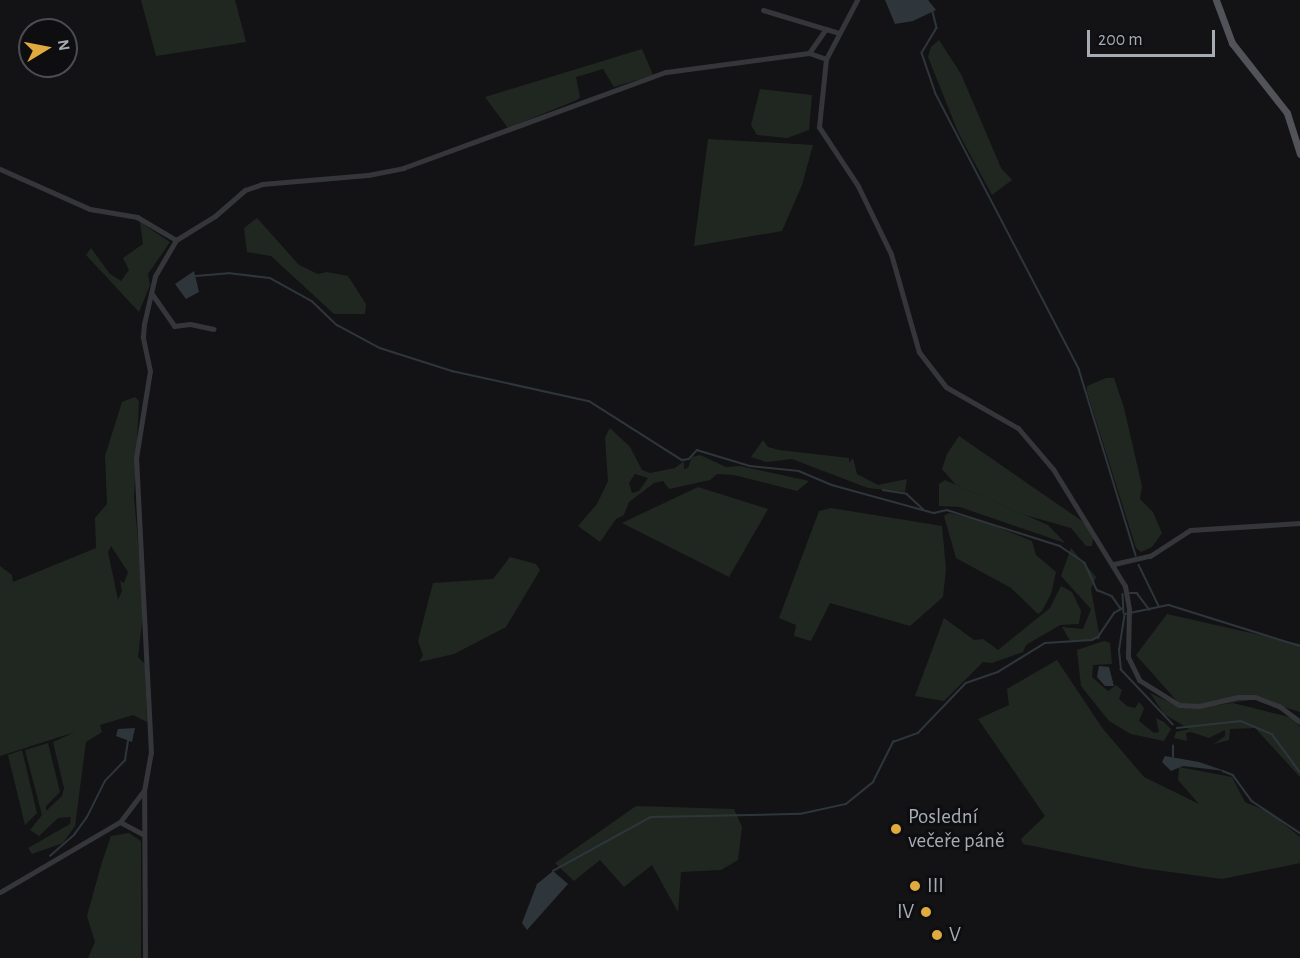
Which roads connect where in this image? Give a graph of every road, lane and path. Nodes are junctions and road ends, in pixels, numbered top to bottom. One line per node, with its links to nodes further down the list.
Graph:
1 (857, 0): 5 (street)
2 (1216, 0): 8 (main road)
3 (764, 10): 4 (street)
4 (826, 29): 5 (street); 6 (street)
5 (839, 33): 7 (street)
6 (809, 53): 7 (street); 10 (street)
7 (826, 59): 14 (street)
8 (1300, 154)
9 (0, 170): 10 (street)
10 (176, 240): 11 (street)
11 (152, 293): 12 (street); 16 (street)
12 (213, 329)
13 (1300, 524): 14 (street)
14 (1114, 564): 15 (street)
15 (1300, 722)
16 (144, 791): 17 (street); 18 (street)
17 (120, 822): 18 (street); 19 (street)
18 (143, 834): 20 (street)
19 (0, 892)
20 (145, 958)

